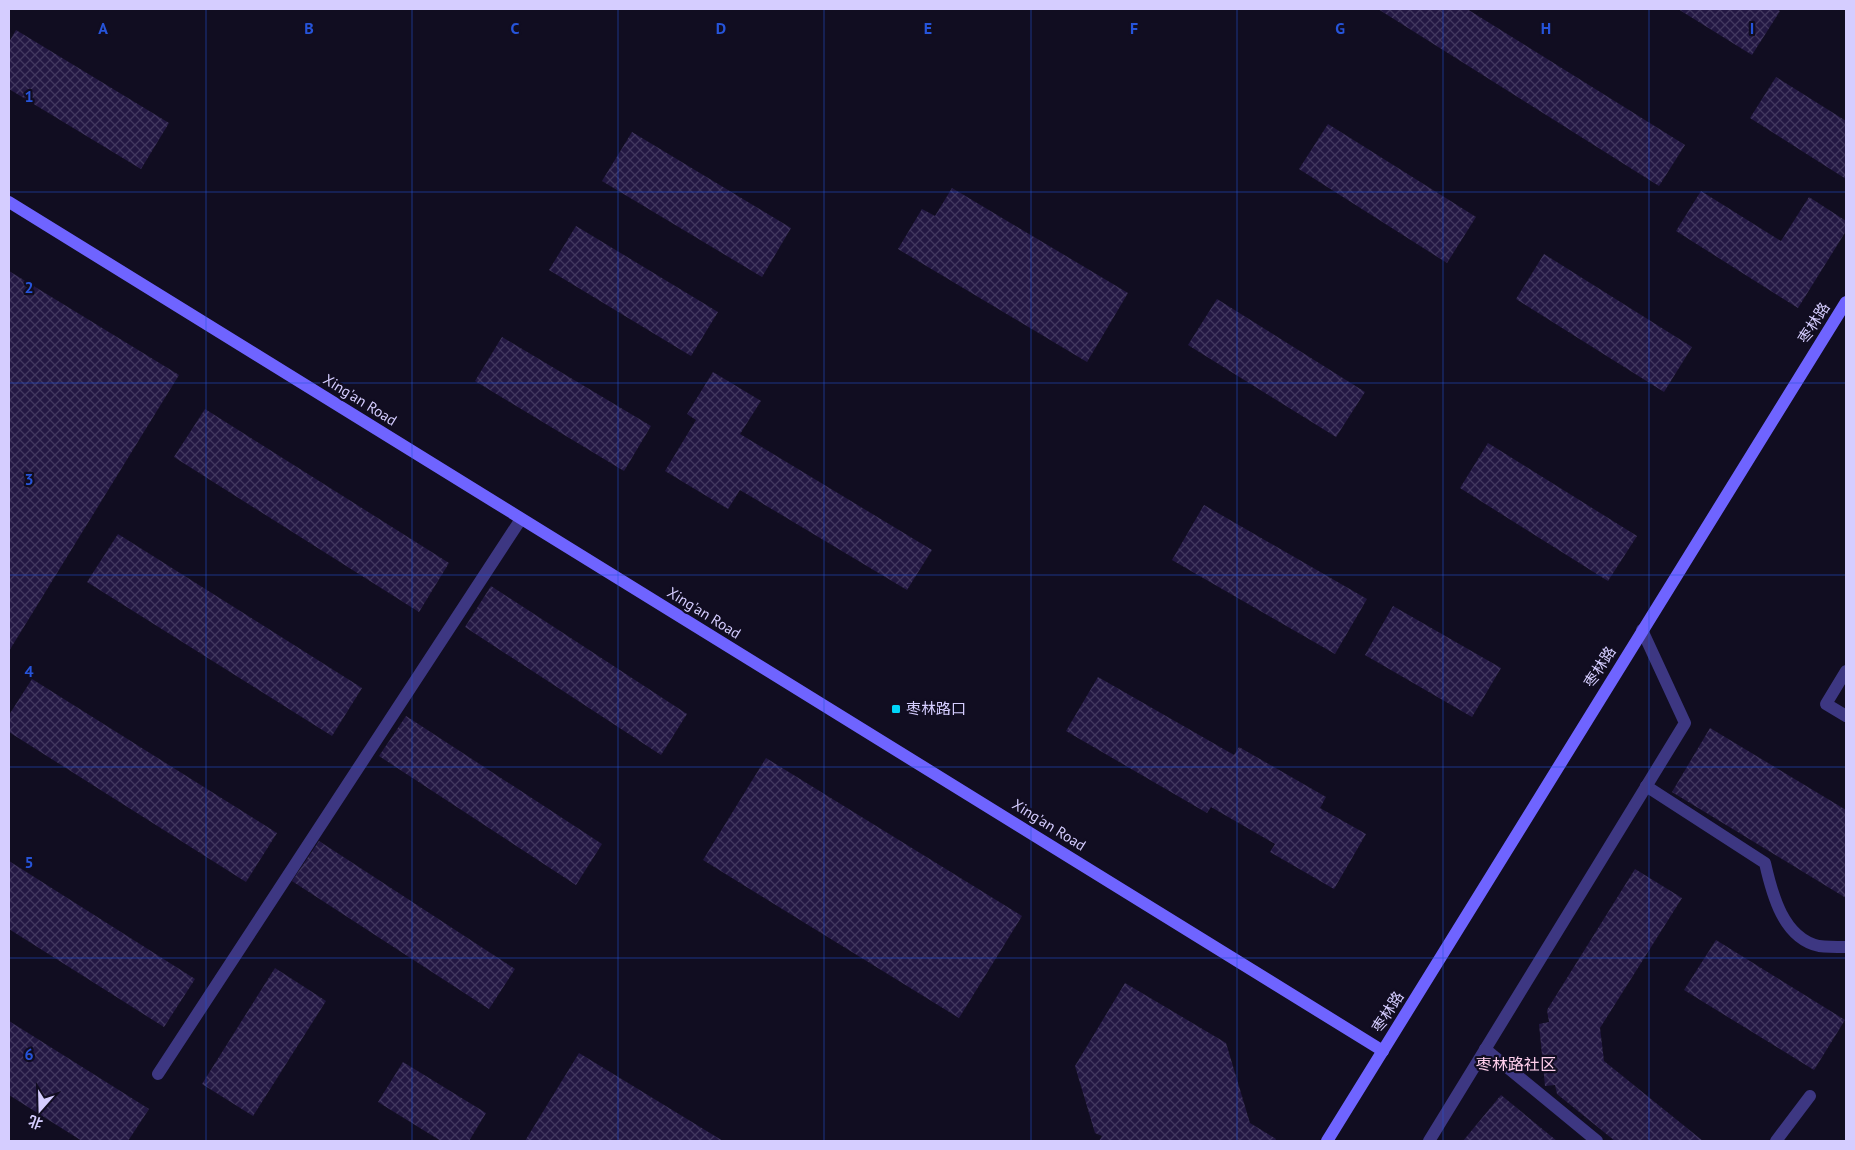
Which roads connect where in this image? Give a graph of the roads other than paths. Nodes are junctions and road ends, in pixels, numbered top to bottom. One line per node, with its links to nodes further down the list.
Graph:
1 (9, 202): 3 (street, Xing'an Road)
2 (1846, 302): 4 (street, 枣林路)
3 (521, 519): 10 (street, Xing'an Road); 11 (street)
4 (1642, 630): 7 (street); 10 (street, 枣林路)
5 (1846, 671): 6 (street)
6 (1846, 716)
7 (1646, 786): 8 (street); 9 (street)
8 (1846, 947)
9 (1485, 1050): 14 (street); 15 (street)
10 (1383, 1051): 13 (street, 枣林路)
11 (158, 1074)
12 (1810, 1096): 16 (street)
13 (1327, 1141)
14 (1429, 1141)
15 (1597, 1141)
16 (1776, 1141)

